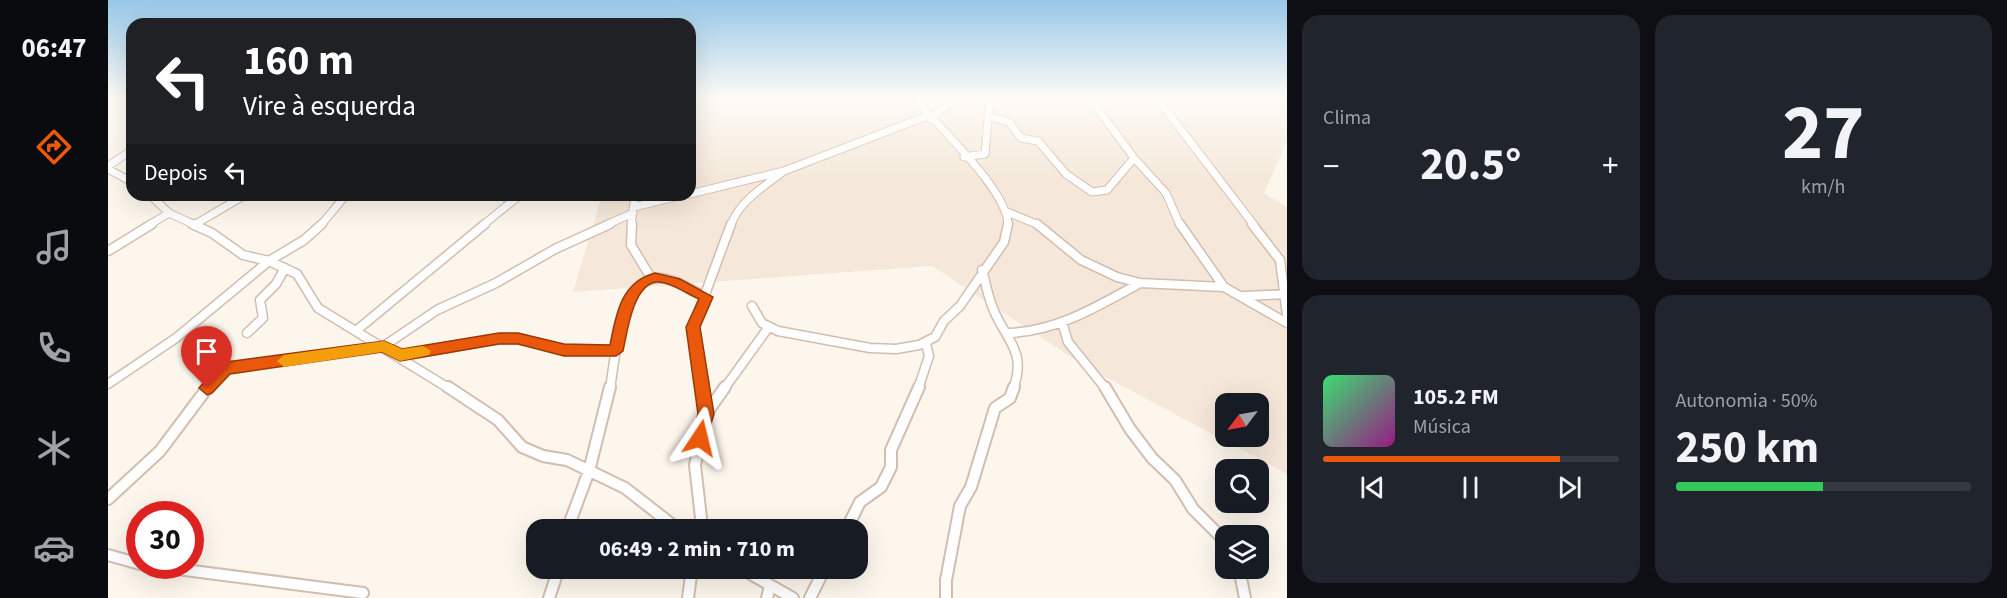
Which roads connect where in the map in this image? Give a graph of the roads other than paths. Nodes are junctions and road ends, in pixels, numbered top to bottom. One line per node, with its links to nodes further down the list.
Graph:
1 (908, 125): 11 (street)
2 (936, 125): 8 (street)
3 (987, 125): 8 (street)
4 (1010, 125): 9 (street)
5 (1109, 125): 9 (street)
6 (1177, 125): 25 (street)
7 (126, 154): 10 (street)
8 (964, 157): 21 (street)
9 (1134, 158): 31 (street)
10 (108, 167): 12 (street)
11 (784, 171): 13 (street); 34 (street)
12 (126, 178)
13 (696, 193)
14 (156, 201): 22 (street)
15 (234, 201): 23 (street)
16 (341, 201): 26 (street)
17 (512, 201): 40 (street)
18 (635, 201): 20 (street)
19 (663, 201): 20 (street)
20 (634, 210): 29 (street); 44 (street)
21 (1007, 212): 28 (street); 30 (street)
22 (169, 213): 23 (street); 24 (street)
23 (194, 225): 26 (street)
24 (108, 251)
25 (1283, 257): 32 (street)
26 (269, 261): 27 (street); 47 (street)
27 (285, 268): 40 (street); 41 (street)
28 (982, 270): 42 (street); 43 (street)
29 (651, 278): 34 (street); 45 (street)
30 (1140, 283): 31 (street); 37 (street)
31 (1224, 287): 33 (street)
32 (1286, 294): 33 (street); 36 (street)
33 (1240, 295): 38 (street)
34 (706, 297): 48 (street)
35 (752, 306): 39 (street)
36 (1287, 315)
37 (1062, 322): 42 (street); 55 (street)
38 (1287, 323)
39 (768, 328): 43 (street); 48 (street)
40 (357, 330): 44 (street)
41 (247, 333)
42 (1009, 333): 70 (street)
43 (926, 344): 54 (street)
44 (384, 346): 46 (street); 50 (street)
45 (616, 351): 46 (street); 49 (street)
46 (400, 356): 49 (street)
47 (108, 384)
48 (706, 414): 53 (street)
49 (589, 471): 51 (street); 52 (street)
50 (108, 499)
51 (571, 519)
52 (665, 519)
53 (701, 519)
54 (852, 519)
55 (1215, 531)
56 (108, 555): 57 (street)
57 (126, 560)
58 (204, 572): 64 (street)
59 (555, 579): 66 (street)
60 (691, 579): 67 (street)
61 (753, 579): 65 (street)
62 (820, 579): 69 (street)
63 (1241, 579): 71 (street)
64 (363, 592)
65 (769, 592): 68 (street)
66 (549, 598)
67 (688, 598)
68 (793, 598)
69 (810, 598)
70 (946, 598)
71 (1245, 598)

